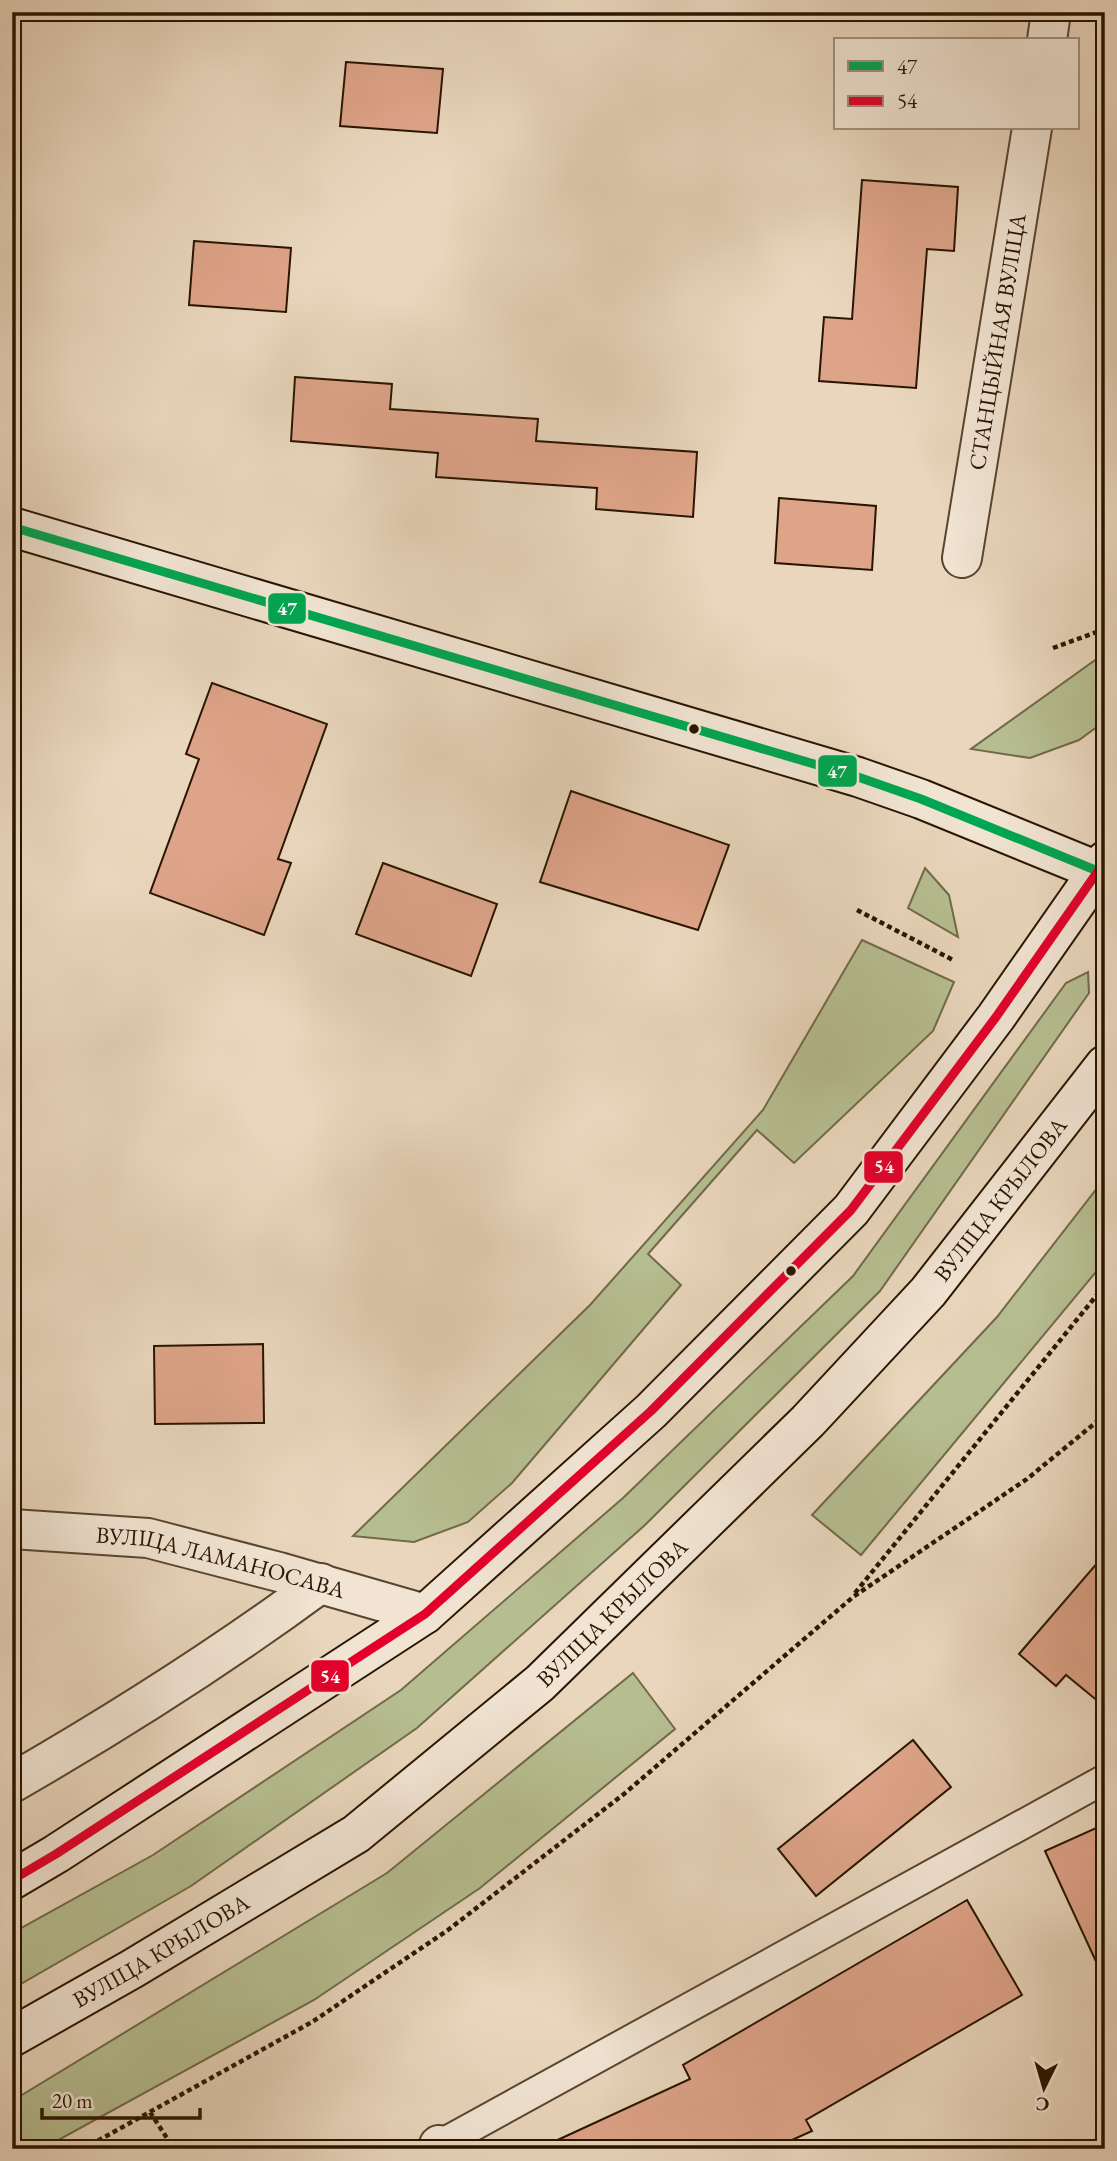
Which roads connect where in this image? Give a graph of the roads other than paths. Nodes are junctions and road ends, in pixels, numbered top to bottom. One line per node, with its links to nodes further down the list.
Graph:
1 (1051, 12): 2 (main road)
2 (1047, 38)
3 (1032, 130): 5 (main road, СТАНЦЫЙНАЯ ВУЛІЦА)
4 (12, 527): 6 (main road)
5 (962, 558)
6 (1103, 869): 10 (main road)
7 (1105, 1065): 14 (main road, ВУЛІЦА КРЫЛОВА)
8 (12, 1529): 9 (main road, ВУЛІЦА ЛАМАНОСАВА)
9 (321, 1583): 10 (main road, ВУЛІЦА ЛАМАНОСАВА); 12 (main road)
10 (425, 1614): 13 (main road)
11 (1105, 1779): 15 (lane)
12 (12, 1783)
13 (12, 1880)
14 (12, 2038)
15 (440, 2147)

